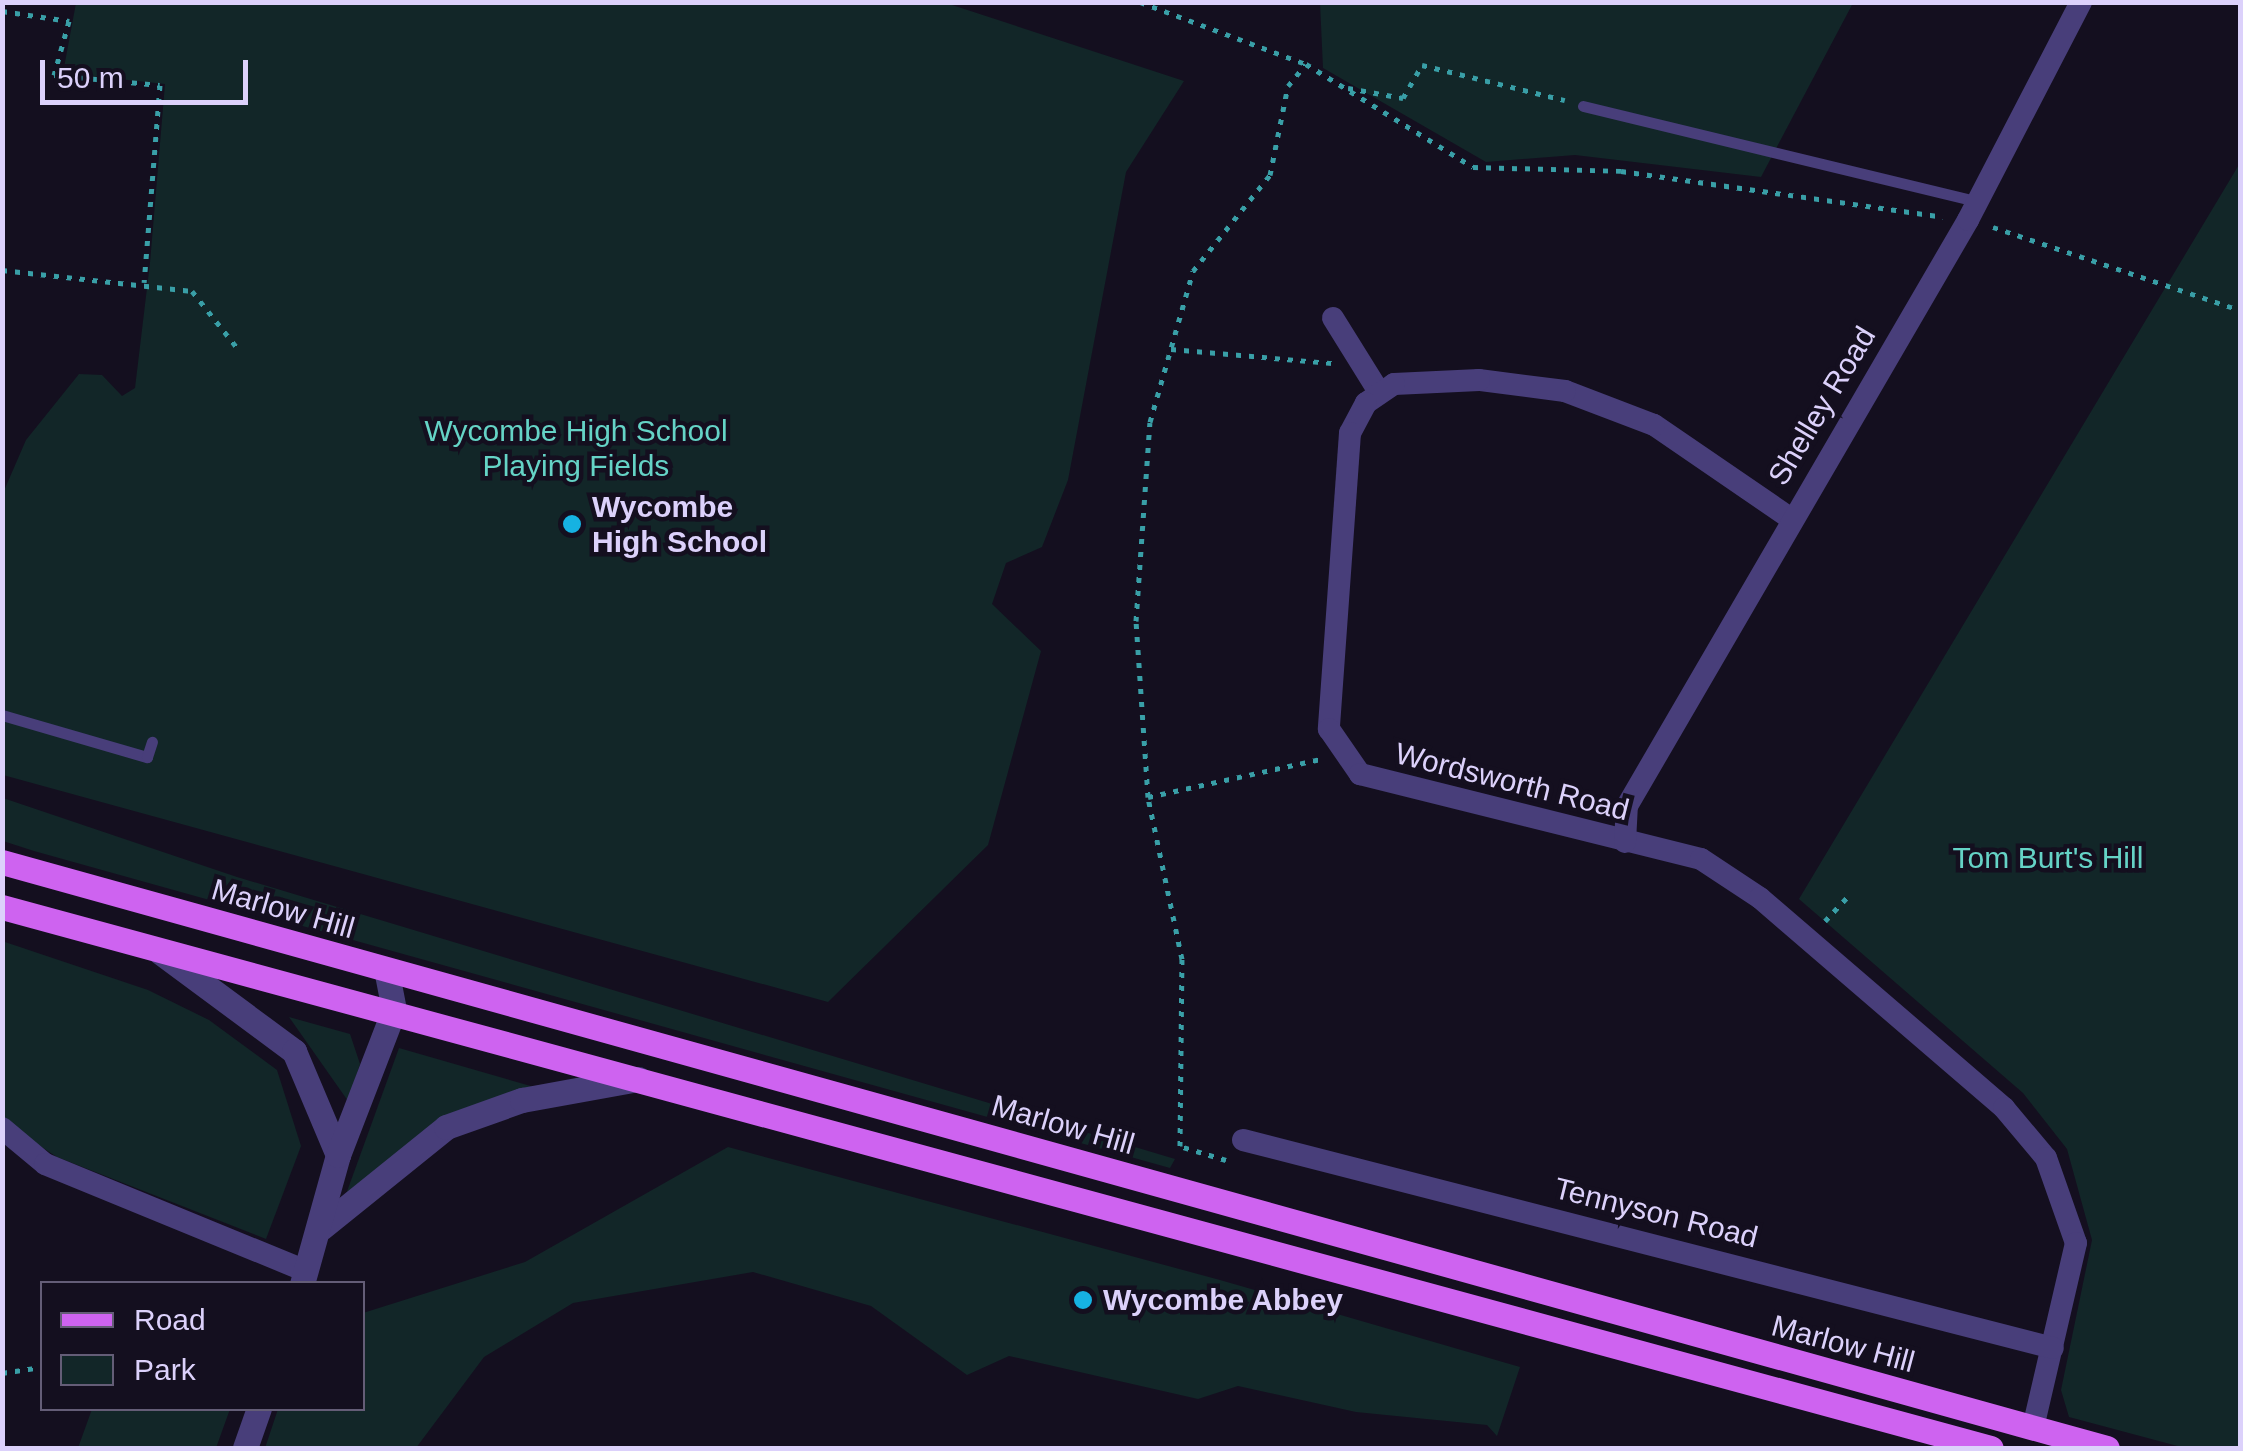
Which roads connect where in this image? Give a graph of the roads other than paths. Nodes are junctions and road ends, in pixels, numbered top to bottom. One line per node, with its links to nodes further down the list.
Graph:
1 (2081, 2): 3 (street, Shelley Road)
2 (1583, 106): 3 (lane)
3 (1973, 210): 6 (street, Shelley Road)
4 (1332, 318): 5 (street)
5 (1378, 392): 6 (street); 9 (street, Wordsworth Road)
6 (1790, 518): 9 (street, Shelley Road)
7 (2, 715): 8 (lane)
8 (152, 742)
9 (1625, 842): 21 (street, Wordsworth Road)
10 (2, 862): 13 (main road, Marlow Hill)
11 (2, 907): 12 (main road, Marlow Hill)
12 (157, 950): 14 (main road, Marlow Hill); 18 (street)
13 (386, 974): 14 (street); 23 (main road, Marlow Hill)
14 (394, 1010): 15 (main road, Marlow Hill); 18 (street)
15 (638, 1078): 19 (street); 25 (main road, Marlow Hill)
16 (2, 1128): 20 (street)
17 (1243, 1140): 21 (street, Tennyson Road)
18 (338, 1154): 19 (street)
19 (321, 1228): 20 (street)
20 (304, 1278)
21 (2052, 1348): 23 (street, Wordsworth Road)
22 (257, 1411): 24 (street)
23 (2033, 1428): 26 (main road, Marlow Hill)
24 (244, 1448)
25 (1991, 1448)
26 (2107, 1448)

